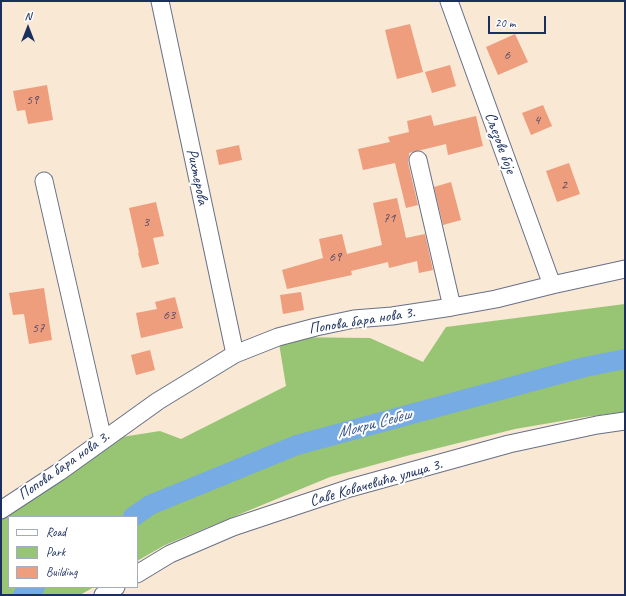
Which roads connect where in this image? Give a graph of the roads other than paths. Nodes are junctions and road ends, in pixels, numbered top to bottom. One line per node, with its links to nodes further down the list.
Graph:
1 (160, 1): 8 (street, Рихтерова)
2 (448, 1): 6 (street, Сљезове боје)
3 (418, 160): 7 (street)
4 (44, 181): 10 (street)
5 (625, 269): 6 (street, Попова бара нова 3.)
6 (552, 285): 7 (street, Попова бара нова 3.)
7 (452, 307): 8 (street, Попова бара нова 3.)
8 (235, 354): 10 (street, Попова бара нова 3.)
9 (625, 421): 12 (street, Саве Ковачевића улица 3.)
10 (103, 440): 11 (street, Попова бара нова 3.)
11 (1, 510)
12 (138, 573)
13 (114, 588): 14 (street)
14 (103, 595)

